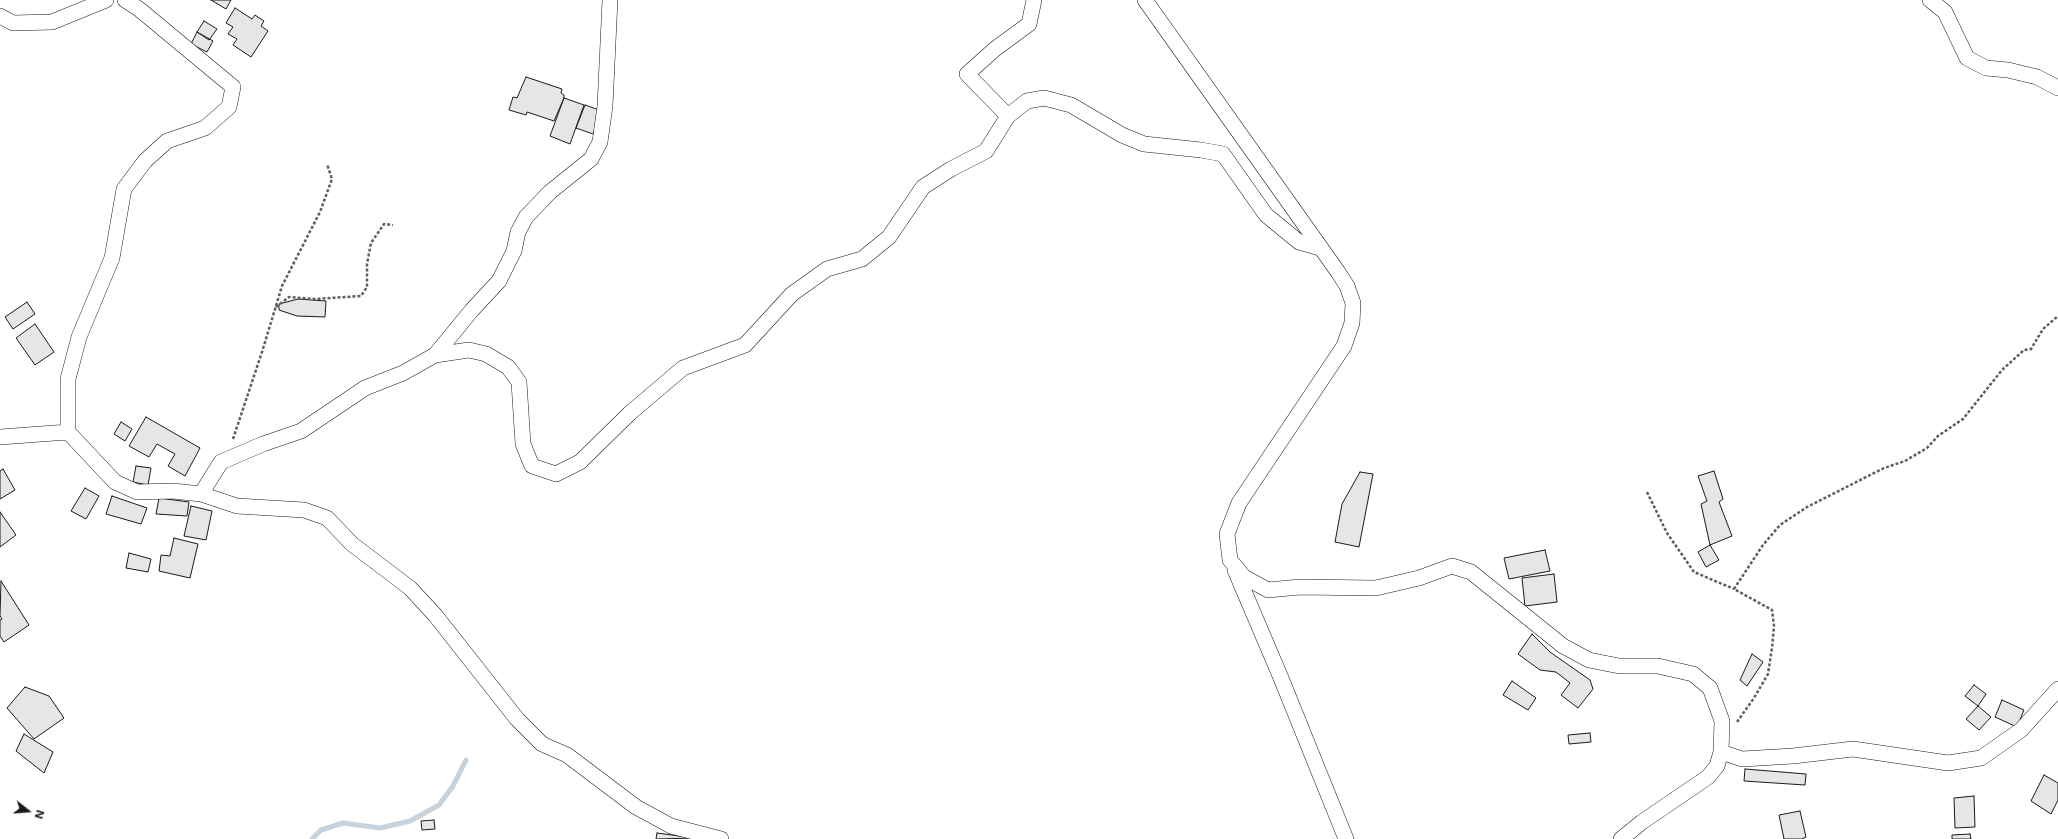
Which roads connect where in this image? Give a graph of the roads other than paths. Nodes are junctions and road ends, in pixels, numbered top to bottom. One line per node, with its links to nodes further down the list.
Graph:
1 (106, 0): 7 (street)
2 (125, 0): 12 (street)
3 (610, 0): 11 (street)
4 (1034, 0): 9 (street)
5 (1145, 0): 10 (street)
6 (1930, 0): 8 (street)
7 (0, 16)
8 (2058, 88)
9 (1008, 116): 10 (street); 11 (street)
10 (1320, 248): 15 (street)
11 (435, 356): 14 (street)
12 (68, 432): 13 (street); 14 (street)
13 (0, 437)
14 (201, 494): 18 (street)
15 (1230, 560): 17 (street); 19 (street)
16 (2058, 689): 17 (street)
17 (1721, 747): 20 (street)
18 (721, 839)
19 (1346, 839)
20 (1621, 839)

